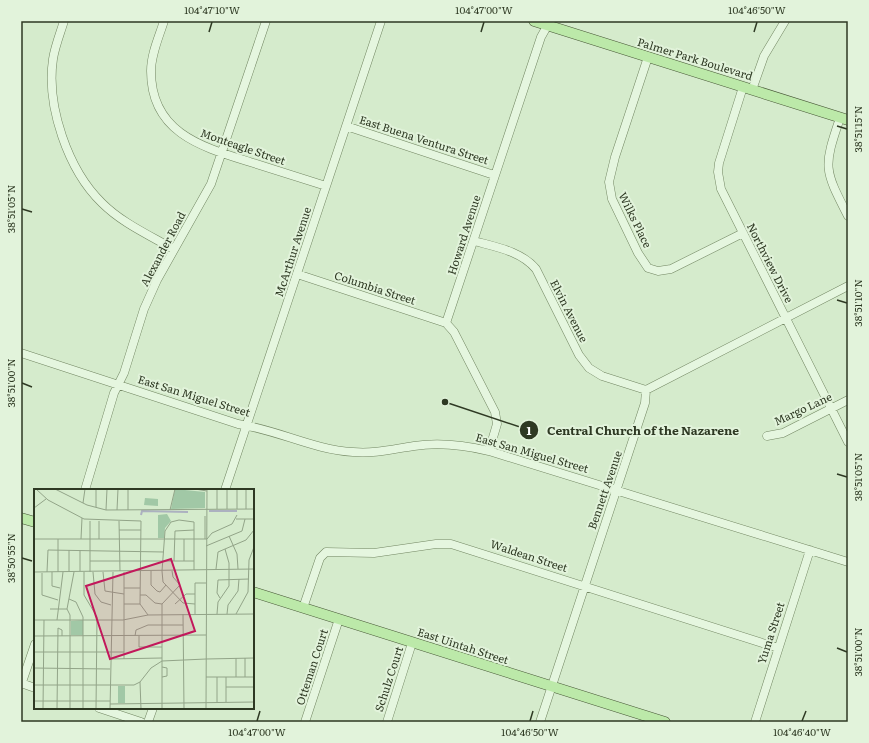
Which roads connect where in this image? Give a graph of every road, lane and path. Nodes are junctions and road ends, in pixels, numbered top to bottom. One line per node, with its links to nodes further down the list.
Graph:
1 (64, 21): 18 (street)
2 (164, 21): 12 (street, Monteagle Street)
3 (266, 21): 12 (street, Alexander Road)
4 (381, 21): 11 (street, McArthur Avenue)
5 (534, 21): 7 (main road, Palmer Park Boulevard)
6 (785, 21): 9 (street, Northview Drive)
7 (549, 23): 8 (main road, Palmer Park Boulevard); 13 (street, Howard Avenue)
8 (648, 57): 9 (main road, Palmer Park Boulevard); 16 (street, Wilks Place)
9 (747, 88): 10 (main road, Palmer Park Boulevard); 16 (street, Northview Drive)
10 (844, 119): 15 (street)
11 (346, 126): 13 (street, East Buena Ventura Street); 14 (street, McArthur Avenue)
12 (222, 153): 14 (street, Monteagle Street); 18 (street, Alexander Road)
13 (494, 175): 17 (street, Howard Avenue)
14 (326, 186): 19 (street, McArthur Avenue)
15 (848, 216)
16 (743, 233): 21 (street, Northview Drive)
17 (474, 240): 22 (street, Howard Avenue); 25 (street, Elvin Avenue)
18 (173, 250): 24 (street, Alexander Road)
19 (297, 274): 22 (street, Columbia Street); 28 (street, McArthur Avenue)
20 (848, 286): 21 (street)
21 (786, 318): 25 (street); 27 (street, Northview Drive)
22 (446, 323): 31 (street)
23 (21, 352): 24 (street, East San Miguel Street)
24 (118, 384): 28 (street, East San Miguel Street); 32 (street, Alexander Road)
25 (646, 390): 34 (street, Bennett Avenue)
26 (848, 400): 27 (street, Margo Lane)
27 (831, 409): 29 (street, Margo Lane); 30 (street, Northview Drive)
28 (246, 425): 31 (street, East San Miguel Street); 33 (street, McArthur Avenue)
29 (767, 436)
30 (848, 442)
31 (489, 451): 34 (street, East San Miguel Street)
32 (85, 489)
33 (225, 489)
34 (616, 490): 37 (street, East San Miguel Street); 39 (street, Bennett Avenue)
35 (21, 518): 36 (main road)
36 (34, 522)
37 (810, 550): 38 (street, East San Miguel Street); 45 (street, Yuma Street)
38 (848, 562)
39 (584, 585): 41 (street, Waldean Street); 45 (street, Waldean Street); 47 (street, Bennett Avenue)
40 (254, 592): 41 (main road, East Uintah Street)
41 (303, 608): 42 (main road, East Uintah Street)
42 (339, 619): 43 (main road, East Uintah Street); 53 (street, Otteman Court)
43 (412, 643): 47 (main road, East Uintah Street); 54 (street, Schulz Court)
44 (34, 647): 46 (street)
45 (778, 648): 57 (street, Yuma Street)
46 (21, 684): 48 (street)
47 (552, 687): 55 (street, Bennett Avenue); 56 (main road, East Uintah Street)
48 (34, 688)
49 (102, 709): 51 (street)
50 (153, 709): 52 (street)
51 (141, 722)
52 (148, 722)
53 (305, 722)
54 (387, 722)
55 (540, 722)
56 (665, 722)
57 (755, 722)

